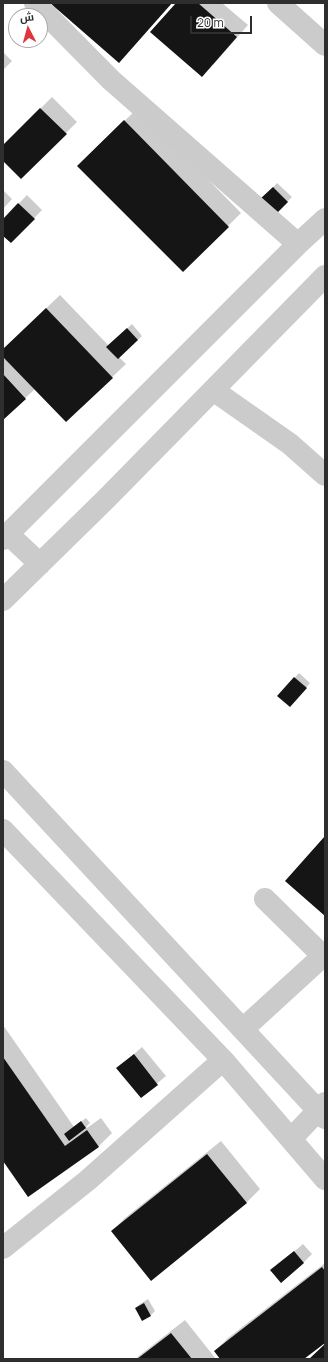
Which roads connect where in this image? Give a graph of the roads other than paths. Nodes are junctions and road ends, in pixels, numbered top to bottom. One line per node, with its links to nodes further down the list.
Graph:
1 (35, 3): 5 (street)
2 (278, 3): 3 (street)
3 (325, 45)
4 (325, 219): 5 (street)
5 (298, 244): 9 (street)
6 (325, 276): 7 (street)
7 (213, 390): 8 (street); 10 (street)
8 (325, 475)
9 (6, 536): 10 (street)
10 (40, 564): 11 (street)
11 (3, 600)
12 (3, 771): 16 (street)
13 (3, 830): 17 (street)
14 (265, 899): 15 (street)
15 (324, 956): 16 (street)
16 (243, 1029): 18 (street)
17 (223, 1060): 19 (street); 21 (street)
18 (323, 1110): 19 (street)
19 (291, 1139): 20 (street)
20 (325, 1179)
21 (3, 1248)

